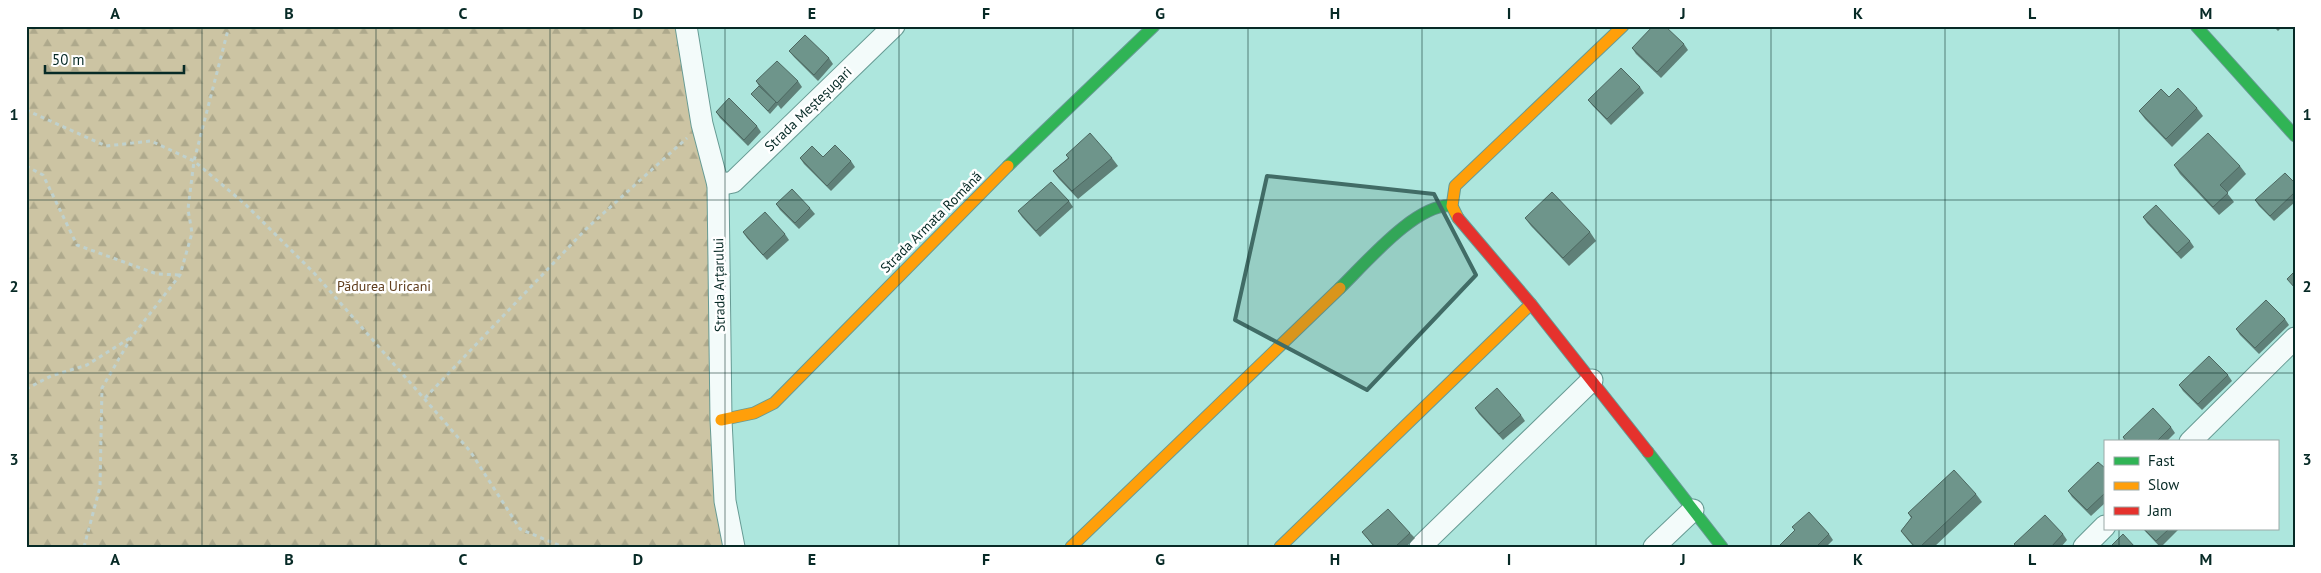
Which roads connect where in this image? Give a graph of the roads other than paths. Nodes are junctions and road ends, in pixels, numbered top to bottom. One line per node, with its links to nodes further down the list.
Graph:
1 (686, 26): 7 (street, Strada Arțarului)
2 (894, 26): 7 (street, Strada Meșteșugari)
3 (1154, 26): 12 (street, Strada Armata Română)
4 (1623, 26): 8 (street)
5 (2196, 26): 6 (street)
6 (2295, 136)
7 (718, 185): 12 (street, Strada Arțarului)
8 (1452, 206): 9 (street); 17 (street)
9 (1531, 304): 11 (street); 18 (street)
10 (2295, 338): 13 (street)
11 (1592, 380): 14 (street); 19 (street)
12 (721, 420): 16 (street, Strada Arțarului)
13 (2192, 440)
14 (1693, 510): 20 (street); 21 (street)
15 (2104, 527): 22 (street)
16 (734, 547)
17 (1071, 547)
18 (1280, 547)
19 (1420, 547)
20 (1654, 547)
21 (1722, 547)
22 (2084, 547)

